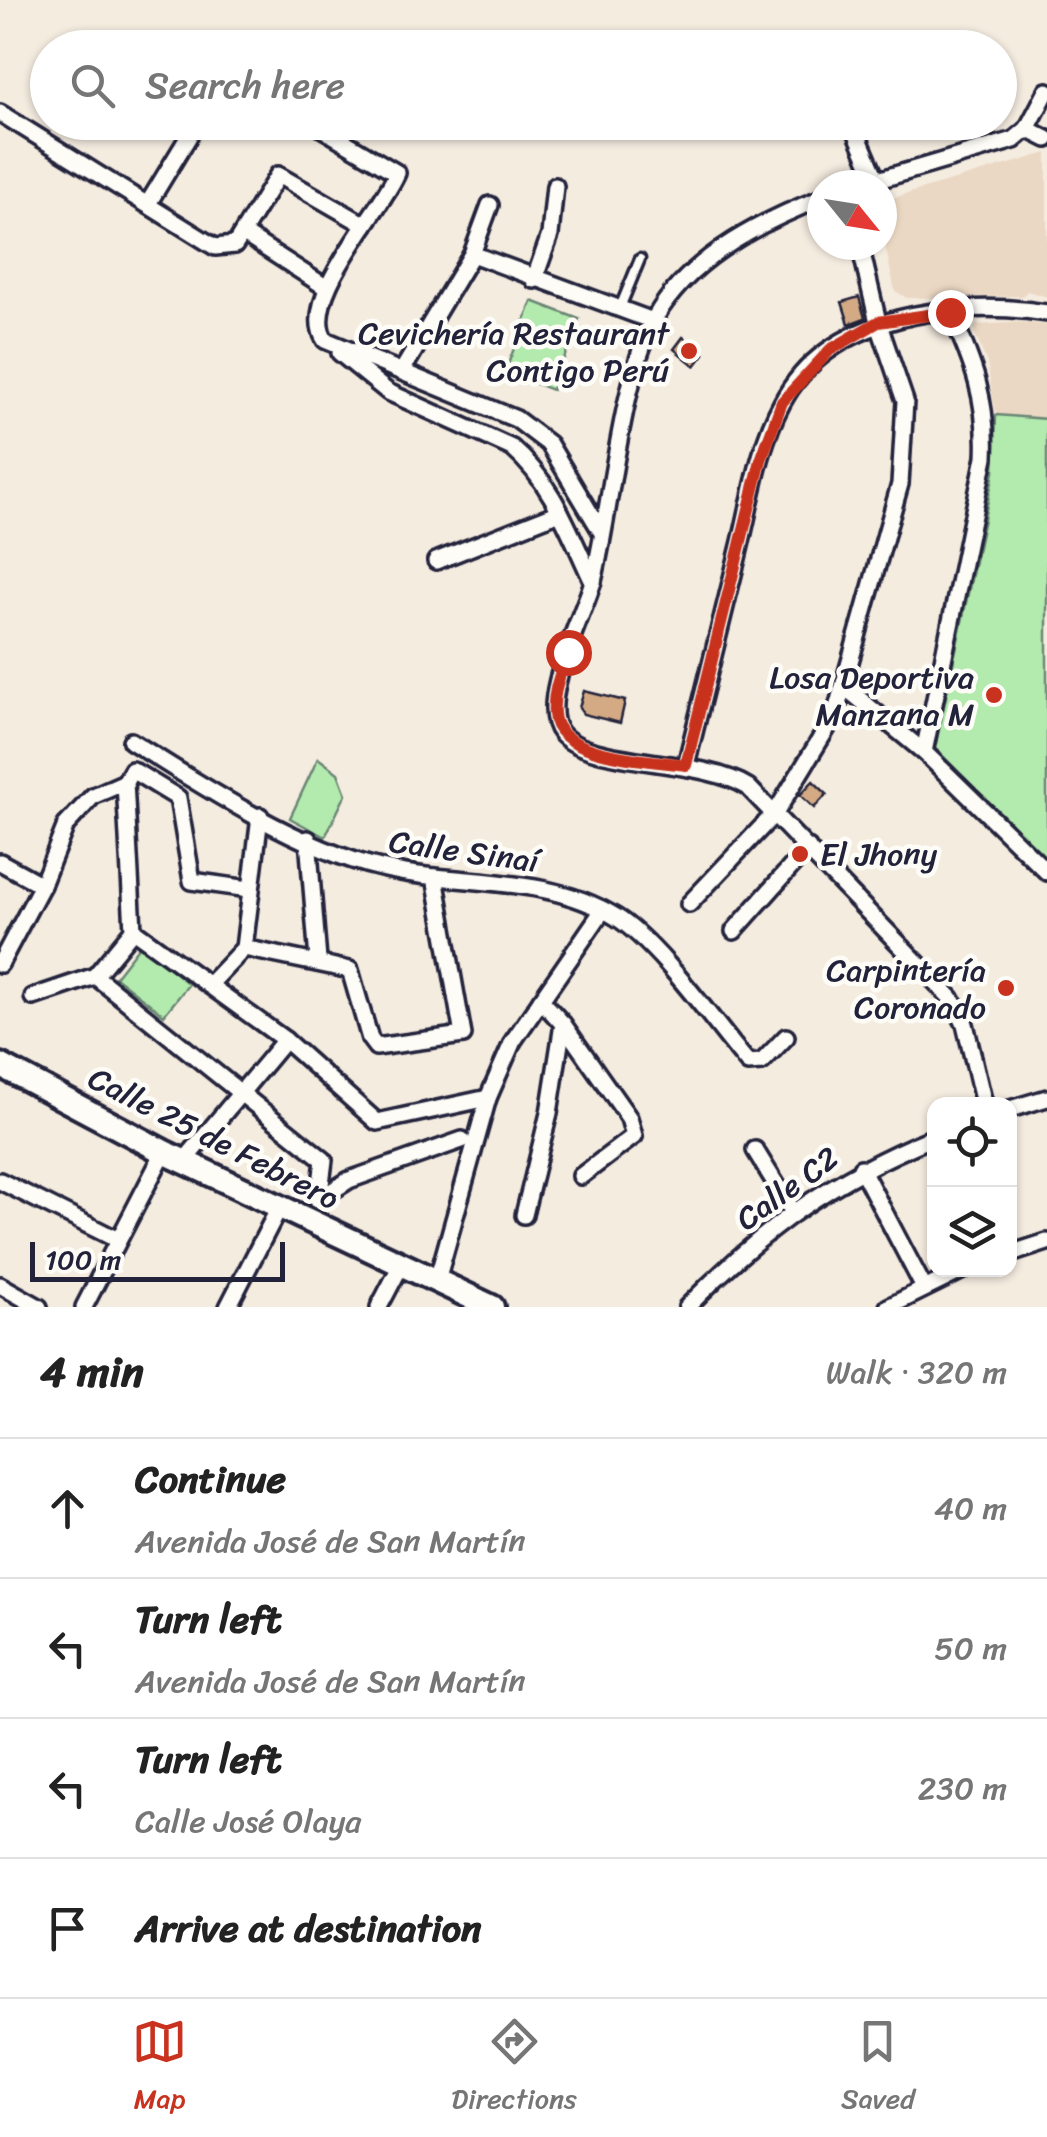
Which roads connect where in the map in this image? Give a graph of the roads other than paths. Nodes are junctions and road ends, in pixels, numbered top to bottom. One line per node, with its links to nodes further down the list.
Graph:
1 (1047, 91): 3 (street)
2 (0, 113): 4 (street)
3 (1027, 129): 5 (street); 6 (street)
4 (30, 131)
5 (1017, 135)
6 (1047, 139)
7 (45, 140): 15 (street)
8 (187, 140): 15 (street)
9 (341, 140): 18 (street)
10 (857, 140): 12 (street)
11 (1007, 140): 13 (street)
12 (865, 170)
13 (897, 175)
14 (555, 186): 23 (street)
15 (149, 202): 19 (street)
16 (807, 204): 28 (street)
17 (490, 205): 20 (street)
18 (364, 225): 19 (street); 24 (street)
19 (244, 234): 24 (street)
20 (472, 254): 23 (street); 31 (street)
21 (640, 259): 25 (lane)
22 (864, 260): 29 (street)
23 (534, 280): 25 (street)
24 (327, 288): 30 (street)
25 (619, 310): 28 (street)
26 (950, 312): 27 (street); 29 (street); 38 (street)
27 (1047, 313)
28 (654, 322): 33 (street)
29 (878, 322): 36 (street); 39 (street)
30 (334, 348): 31 (street); 32 (street)
31 (402, 370): 33 (street)
32 (560, 512): 34 (street); 35 (street)
33 (602, 533): 35 (street)
34 (436, 562)
35 (592, 582): 39 (street)
36 (846, 688): 38 (street); 41 (street)
37 (131, 741): 42 (street, Calle Sinaí)
38 (924, 752): 46 (street)
39 (686, 765): 41 (street)
40 (126, 782): 48 (street); 49 (street); 52 (street)
41 (776, 812): 44 (street); 50 (street)
42 (260, 816): 43 (street, Calle Sinaí); 49 (street)
43 (308, 840): 47 (street, Calle Sinaí); 55 (street)
44 (808, 848): 53 (street); 66 (street)
45 (0, 862): 48 (street)
46 (1047, 872)
47 (435, 877): 51 (street, Calle Sinaí); 55 (street)
48 (42, 885): 56 (street)
49 (248, 889): 54 (street)
50 (688, 904)
51 (603, 910): 60 (street); 62 (street, Calle Sinaí)
52 (133, 930): 57 (street); 58 (street)
53 (734, 931)
54 (244, 948): 55 (street); 58 (street)
55 (318, 960)
56 (0, 964)
57 (95, 976): 59 (street); 65 (street)
58 (209, 985): 63 (street)
59 (33, 997)
60 (540, 1000): 61 (street); 67 (street)
61 (564, 1024): 75 (street); 80 (street)
62 (786, 1038)
63 (285, 1040): 65 (street); 67 (street)
64 (0, 1065): 73 (street, Calle 25 de Febrero)
65 (240, 1092): 73 (street); 77 (street)
66 (982, 1097)
67 (488, 1098): 87 (street)
68 (1047, 1098): 69 (street)
69 (1017, 1107)
70 (462, 1140): 77 (street)
71 (927, 1140): 74 (street, Calle C2)
72 (754, 1150): 79 (street)
73 (174, 1156): 78 (street, Calle 25 de Febrero); 82 (street)
74 (861, 1168): 79 (street, Calle C2); 89 (street)
75 (581, 1176)
76 (0, 1181): 82 (street)
77 (318, 1200): 81 (street)
78 (279, 1208): 81 (street, Calle 25 de Febrero); 92 (street)
79 (793, 1212): 95 (street, Calle C2)
80 (524, 1214)
81 (307, 1222): 85 (street, Calle 25 de Febrero)
82 (118, 1240): 91 (street)
83 (1047, 1242): 84 (street)
84 (1017, 1252)
85 (400, 1268): 87 (street, Calle 25 de Febrero); 93 (street)
86 (946, 1277): 89 (street)
87 (436, 1284): 94 (street, Calle 25 de Febrero)
88 (0, 1285): 90 (street)
89 (923, 1286): 96 (street)
90 (39, 1307)
91 (84, 1307)
92 (228, 1307)
93 (379, 1307)
94 (492, 1307)
95 (688, 1307)
96 (888, 1307)

